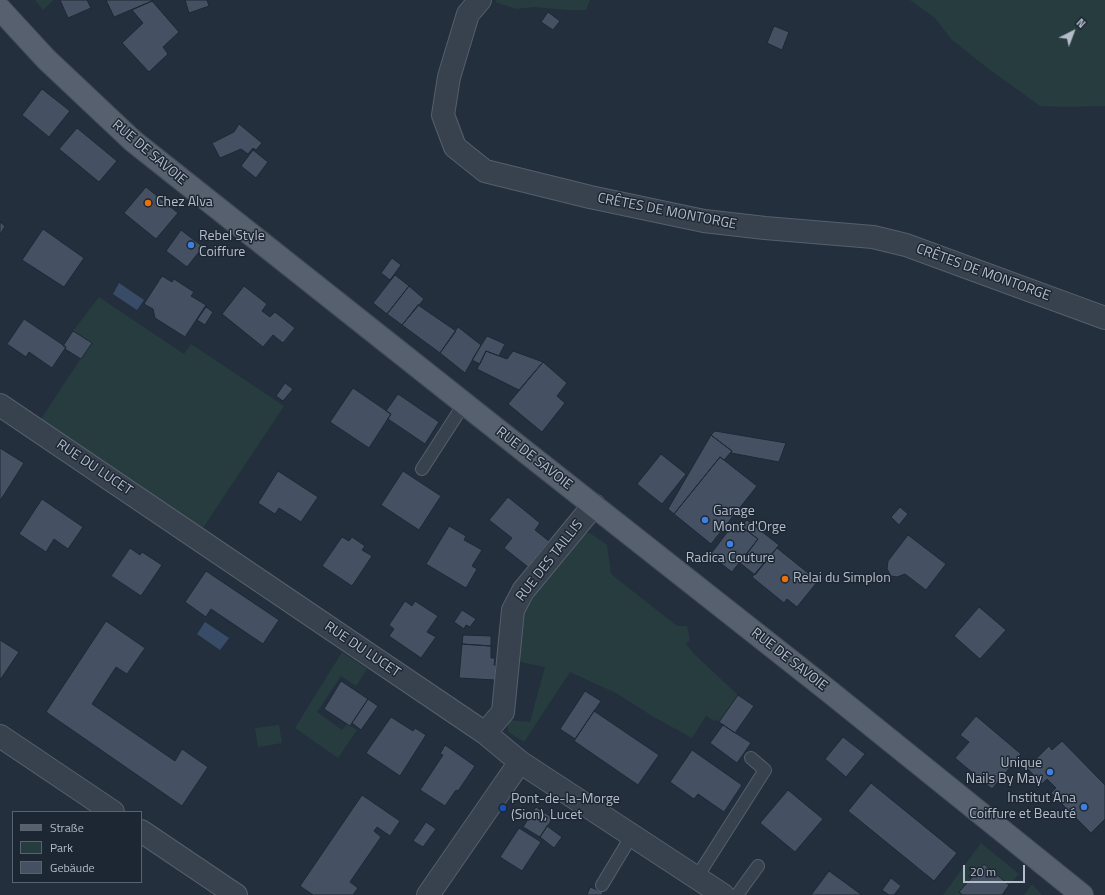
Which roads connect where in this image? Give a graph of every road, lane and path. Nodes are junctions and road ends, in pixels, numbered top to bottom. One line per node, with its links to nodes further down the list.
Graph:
1 (480, 0): 3 (street, CRÊTES DE MONTORGE)
2 (0, 9): 4 (main road, RUE DE SAVOIE)
3 (1105, 318)
4 (464, 404): 6 (lane); 7 (main road, RUE DE SAVOIE)
5 (0, 405): 8 (street, RUE DU LUCET)
6 (422, 469)
7 (594, 505): 8 (street, RUE DES TAILLIS); 22 (main road, RUE DE SAVOIE)
8 (485, 733): 11 (street, RUE DU LUCET)
9 (0, 736): 12 (street)
10 (751, 758): 16 (lane)
11 (520, 762): 14 (street, RUE DU LUCET); 19 (street)
12 (112, 811)
13 (142, 832): 18 (street)
14 (632, 835): 16 (street, RUE DU LUCET); 17 (lane)
15 (758, 866): 21 (lane)
16 (696, 877): 20 (street, RUE DU LUCET)
17 (602, 885)
18 (236, 895)
19 (428, 895)
20 (723, 895)
21 (737, 895)
22 (1082, 895)

